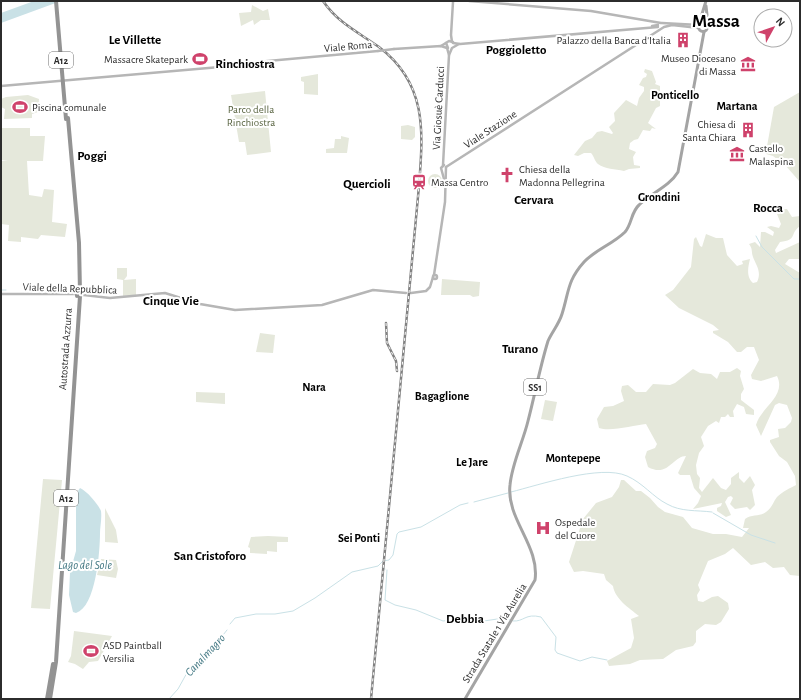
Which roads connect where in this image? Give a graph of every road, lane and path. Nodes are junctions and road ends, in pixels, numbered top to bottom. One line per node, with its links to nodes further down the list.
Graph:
1 (57, 1): 24 (highway, Autostrada Azzurra / A12, bridge)
2 (454, 1): 11 (main road)
3 (468, 1): 7 (main road)
4 (706, 1): 5 (main road)
5 (706, 6): 6 (main road); 6 (main road)
6 (703, 20): 9 (main road); 9 (main road, Strada Statale 1 Via Aurelia)
7 (659, 24): 8 (main road); 8 (main road); 9 (main road); 10 (main road); 14 (main road)
8 (663, 28): 9 (main road); 10 (main road)
9 (701, 30): 25 (main road, Strada Statale 1 Via Aurelia / SS1)
10 (654, 34): 20 (main road, Viale Stazione)
11 (451, 35): 12 (main road); 13 (main road)
12 (447, 42): 13 (main road); 15 (main road); 16 (main road, Via Giosuè Carducci)
13 (453, 42): 14 (main road); 17 (main road, Via Giosuè Carducci)
14 (460, 44): 17 (main road)
15 (441, 46): 16 (main road, Viale Roma); 19 (main road, Viale Roma, bridge)
16 (447, 48): 17 (main road, Viale Roma); 18 (main road, Via Giosuè Carducci)
17 (452, 48): 18 (main road, Via Giosuè Carducci)
18 (449, 55): 20 (main road, Via Giosuè Carducci)
19 (1, 86)
20 (444, 168): 22 (main road)
21 (406, 293): 23 (main road, Viale della Repubblica)
22 (411, 293)
23 (1, 294)
24 (48, 699)
25 (465, 699)

